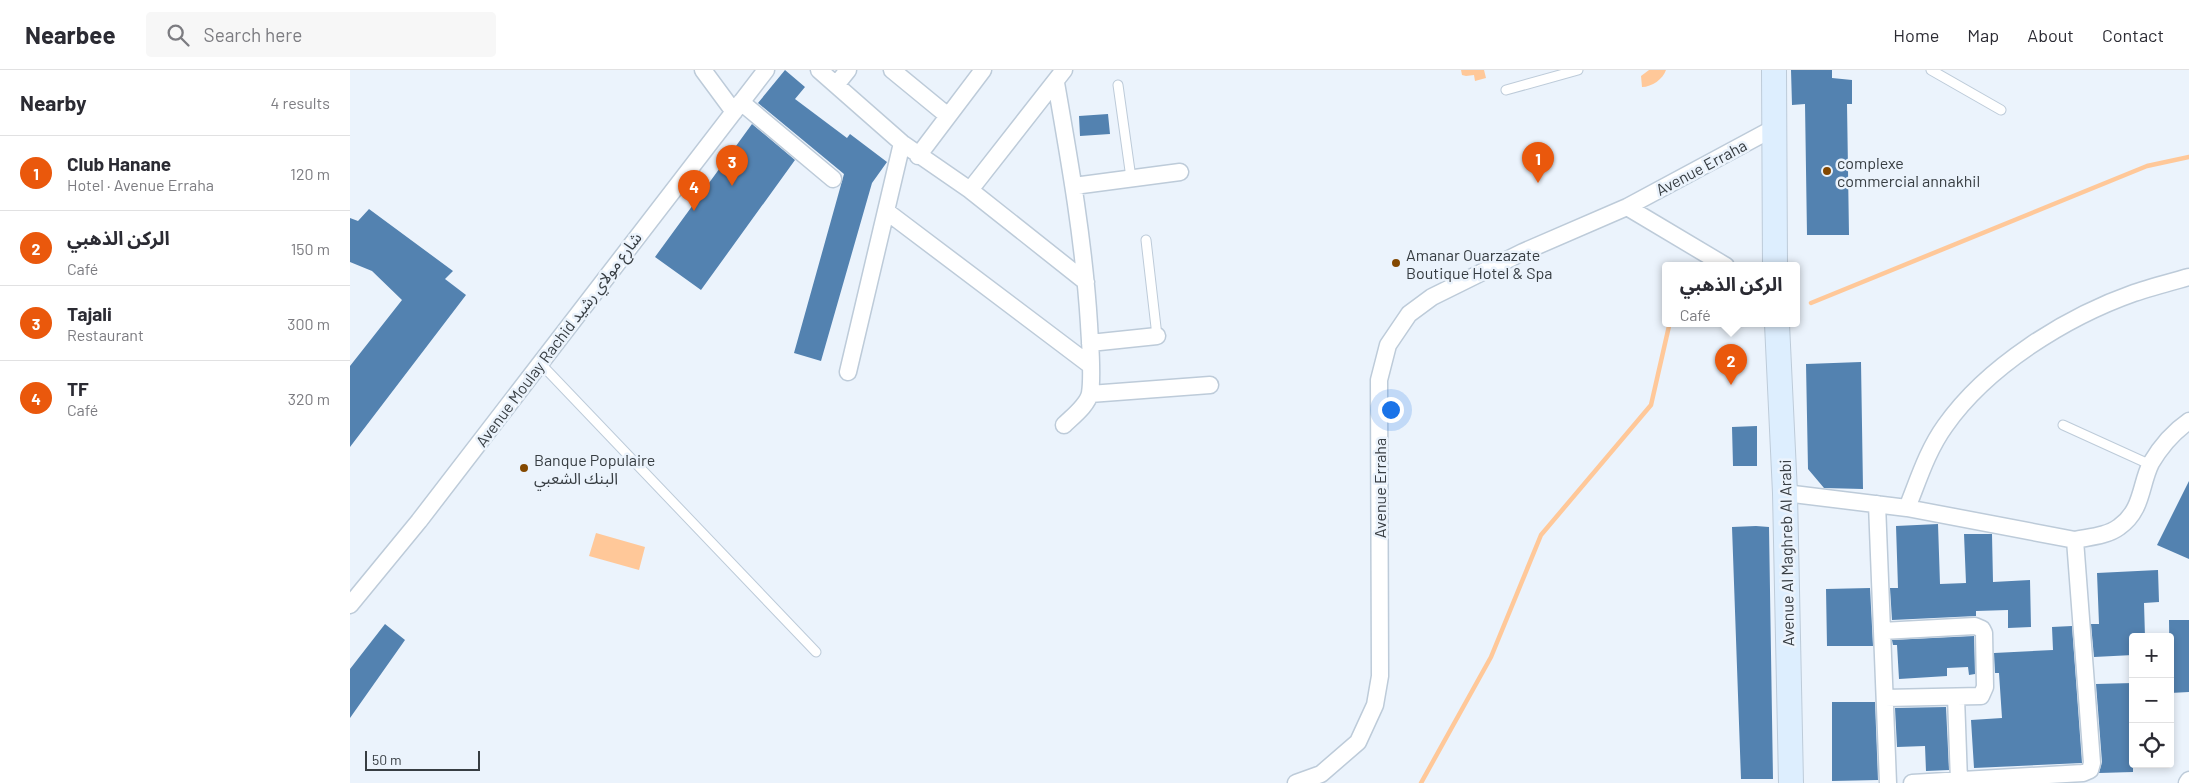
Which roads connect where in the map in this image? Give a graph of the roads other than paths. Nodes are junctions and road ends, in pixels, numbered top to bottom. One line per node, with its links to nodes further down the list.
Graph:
1 (703, 70): 14 (street)
2 (766, 70): 14 (street, Avenue Moulay Rachid شارع مولاي رشيد)
3 (819, 70): 11 (street)
4 (848, 70): 11 (street)
5 (892, 70): 16 (street)
6 (983, 70): 16 (street)
7 (1578, 70): 13 (lane)
8 (1774, 70): 17 (main road)
9 (1931, 70): 15 (lane)
10 (1060, 76): 23 (street); 24 (street)
11 (836, 85): 18 (street)
12 (1118, 85): 21 (lane)
13 (1506, 90)
14 (738, 107): 22 (street); 35 (street, Avenue Moulay Rachid شارع مولاي رشيد)
15 (2001, 110)
16 (948, 116): 19 (street)
17 (1774, 128): 25 (street, Avenue Erraha); 29 (main road)
18 (902, 143): 19 (street); 26 (street)
19 (918, 156): 24 (street)
20 (1180, 172): 21 (street)
21 (1131, 178): 23 (street)
22 (833, 179)
23 (1074, 186): 31 (street)
24 (970, 190): 31 (street)
25 (1627, 207): 28 (street); 55 (street, Avenue Erraha)
26 (886, 210): 36 (street); 37 (street)
27 (1146, 240): 33 (lane)
28 (1719, 262)
29 (1776, 262)
30 (2189, 276): 46 (street)
31 (1086, 282): 34 (street)
32 (1777, 327): 44 (main road, Avenue Al Maghreb Al Arabi)
33 (1157, 336): 34 (street)
34 (1090, 343): 36 (street)
35 (540, 363): 48 (street, Avenue Moulay Rachid شارع مولاي رشيد); 50 (lane)
36 (1090, 365): 39 (street)
37 (848, 372)
38 (1210, 386): 39 (street)
39 (1090, 394): 42 (street)
40 (2189, 421): 43 (street)
41 (2063, 424): 43 (lane)
42 (1064, 425)
43 (2151, 464): 47 (street)
44 (1785, 493): 45 (street); 56 (main road, Avenue Al Maghreb Al Arabi)
45 (1877, 504): 46 (street); 49 (street)
46 (1907, 508): 47 (street)
47 (2075, 540): 53 (street)
48 (350, 605)
49 (1882, 631): 51 (street); 52 (street)
50 (816, 652)
51 (1956, 697): 52 (street); 54 (street)
52 (1885, 698): 57 (street)
53 (2032, 780): 54 (street)
54 (1953, 782): 58 (street)
55 (1296, 783)
56 (1791, 783)
57 (1888, 783)
58 (1912, 783)

